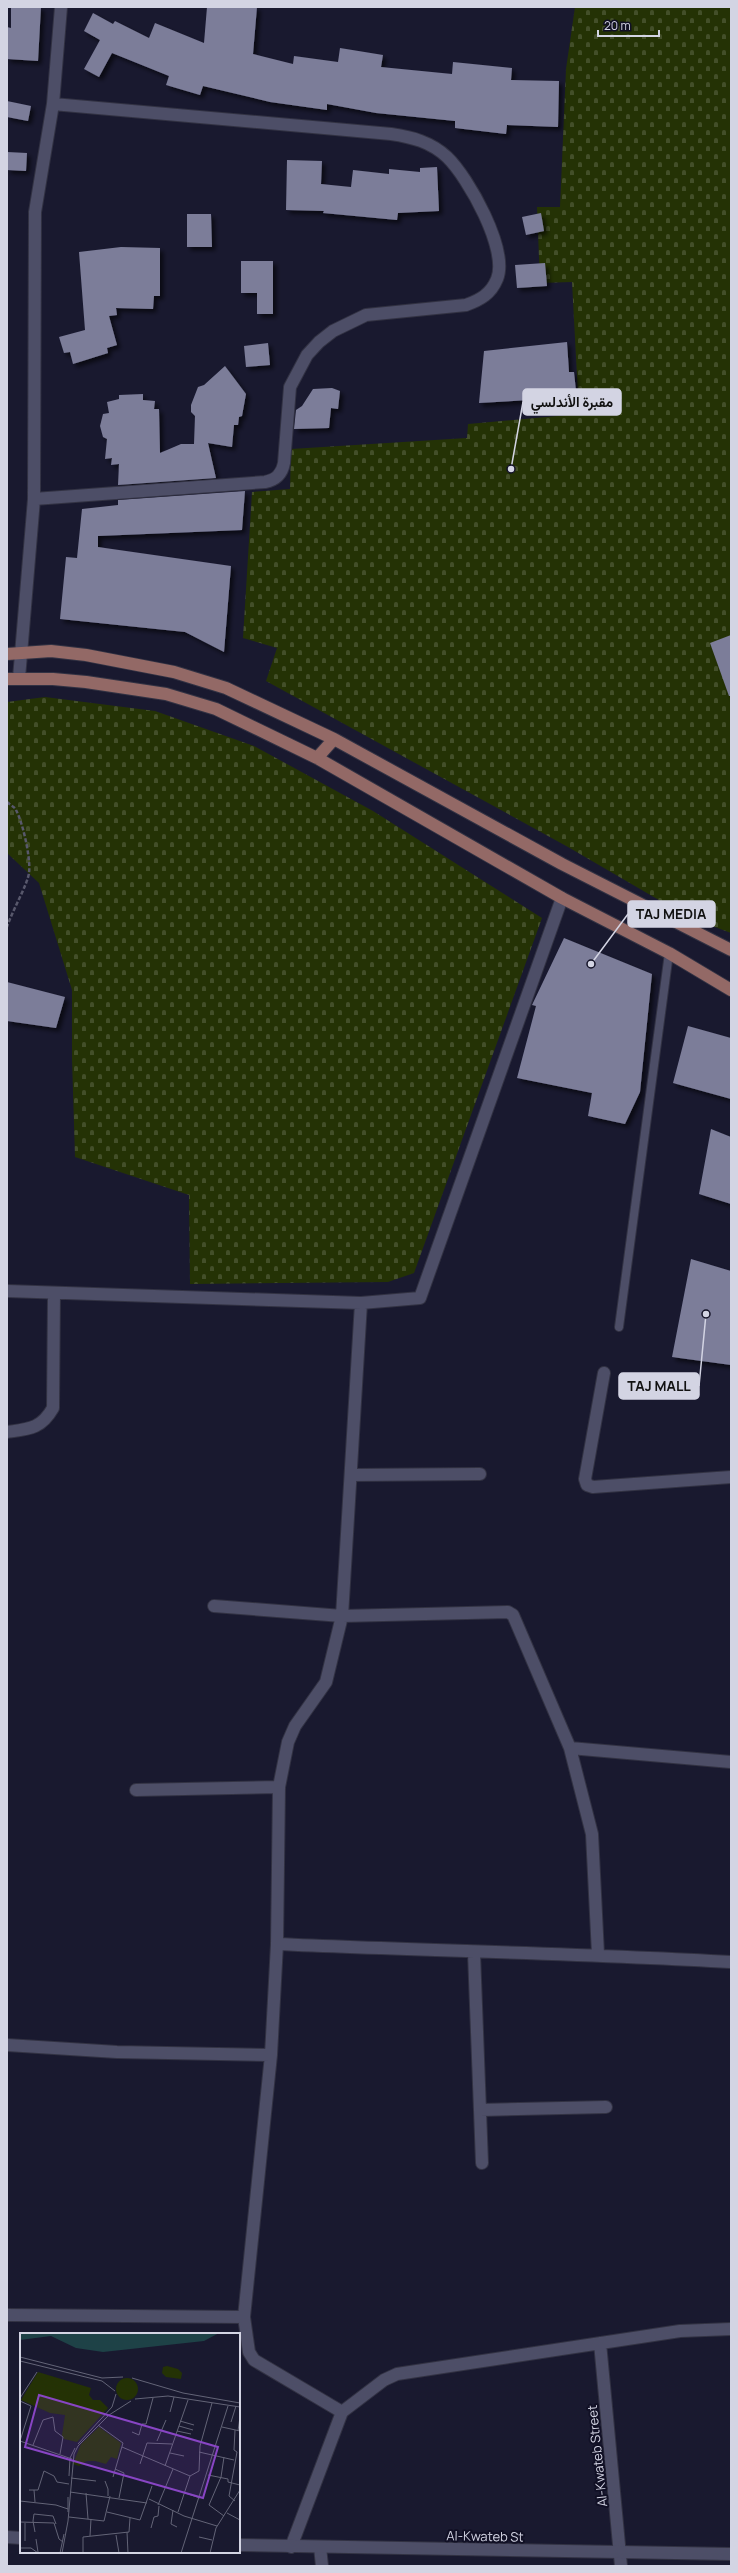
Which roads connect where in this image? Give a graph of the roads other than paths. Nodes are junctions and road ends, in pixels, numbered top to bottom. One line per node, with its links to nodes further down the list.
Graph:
1 (61, 7): 2 (street)
2 (53, 104): 3 (street); 3 (street)
3 (34, 499): 4 (street)
4 (19, 652): 5 (main road); 6 (street); 7 (main road)
5 (7, 654)
6 (13, 679): 8 (main road)
7 (334, 739): 8 (main road); 10 (main road)
8 (317, 758): 9 (main road)
9 (562, 898): 11 (main road); 15 (street)
10 (731, 950)
11 (669, 953): 12 (main road); 16 (lane)
12 (731, 990)
13 (7, 1292): 14 (street)
14 (54, 1293): 15 (street); 18 (street)
15 (361, 1303): 20 (street)
16 (619, 1327)
17 (604, 1373): 21 (street)
18 (7, 1432)
19 (480, 1474): 20 (street)
20 (350, 1475): 23 (street)
21 (731, 1477)
22 (214, 1606): 23 (street)
23 (342, 1616): 24 (street); 26 (street)
24 (570, 1748): 25 (street); 30 (street)
25 (731, 1762)
26 (279, 1788): 27 (street); 28 (street)
27 (136, 1790)
28 (277, 1944): 29 (street); 33 (street)
29 (474, 1953): 30 (street); 35 (street)
30 (598, 1954): 31 (street)
31 (731, 1962)
32 (7, 2045): 33 (street)
33 (271, 2055): 38 (street)
34 (606, 2108): 35 (street)
35 (480, 2110): 36 (street)
36 (482, 2163)
37 (7, 2315): 38 (street)
38 (244, 2317): 41 (street)
39 (731, 2329): 40 (street)
40 (600, 2343): 41 (street); 47 (street, Al-Kwateb Street)
41 (342, 2412): 45 (street)
42 (7, 2537): 43 (street)
43 (20, 2538)
44 (240, 2545): 45 (street, Al-Kwateb St)
45 (291, 2547): 46 (street, Al-Kwateb St)
46 (320, 2547): 47 (street, Al-Kwateb St); 49 (street)
47 (621, 2553): 48 (street, Al-Kwateb St); 50 (street, Al-Kwateb Street)
48 (731, 2554)
49 (322, 2566)
50 (621, 2566)

